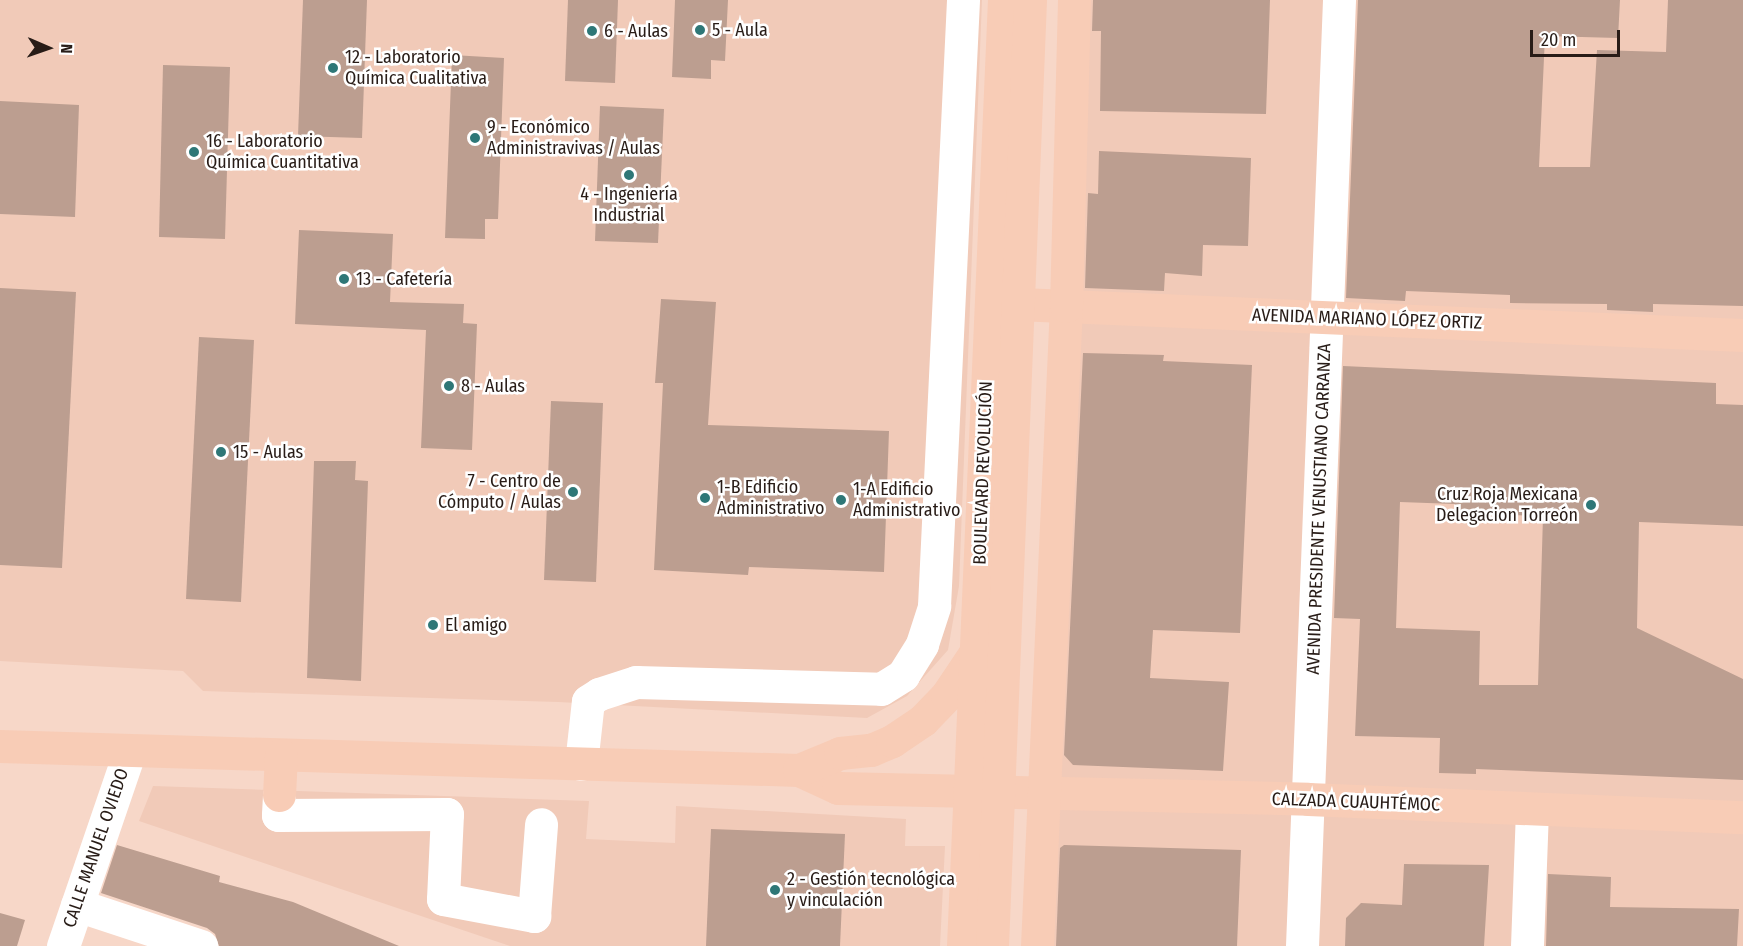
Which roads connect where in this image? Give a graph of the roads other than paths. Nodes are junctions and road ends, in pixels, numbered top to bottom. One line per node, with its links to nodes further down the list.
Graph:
1 (963, 0): 15 (street)
2 (1004, 0): 7 (main road, BOULEVARD REVOLUCIÓN)
3 (1030, 0): 28 (main road, BOULEVARD REVOLUCIÓN)
4 (1049, 0): 29 (main road)
5 (1074, 0): 8 (main road)
6 (1339, 0): 9 (street, AVENIDA PRESIDENTE VENUSTIANO CARRANZA)
7 (991, 303): 8 (main road, AVENIDA MARIANO LÓPEZ ORTIZ); 11 (main road, BOULEVARD REVOLUCIÓN)
8 (1066, 306): 9 (main road, AVENIDA MARIANO LÓPEZ ORTIZ); 19 (main road)
9 (1326, 317): 10 (main road, AVENIDA MARIANO LÓPEZ ORTIZ); 20 (street, AVENIDA PRESIDENTE VENUSTIANO CARRANZA)
10 (1743, 335)
11 (975, 653): 16 (main road); 17 (main road, BOULEVARD REVOLUCIÓN)
12 (0, 746): 13 (main road)
13 (129, 750): 14 (main road); 24 (street, CALLE MANUEL OVIEDO)
14 (281, 754): 15 (main road); 18 (main road)
15 (581, 764): 16 (main road)
16 (799, 770): 17 (main road, CALZADA CUAUHTÉMOC)
17 (970, 793): 19 (main road, CALZADA CUAUHTÉMOC); 27 (main road, BOULEVARD REVOLUCIÓN)
18 (279, 795): 23 (street)
19 (1044, 795): 20 (main road, CALZADA CUAUHTÉMOC); 30 (main road)
20 (1308, 799): 21 (main road, CALZADA CUAUHTÉMOC); 31 (street, AVENIDA PRESIDENTE VENUSTIANO CARRANZA)
21 (1532, 809): 22 (main road, CALZADA CUAUHTÉMOC); 32 (street)
22 (1743, 817)
23 (541, 824)
24 (77, 905): 25 (street, CALLE MANUEL OVIEDO); 26 (street)
25 (63, 946)
26 (201, 946)
27 (963, 946)
28 (992, 946)
29 (1012, 946)
30 (1037, 946)
31 (1302, 946)
32 (1527, 946)

